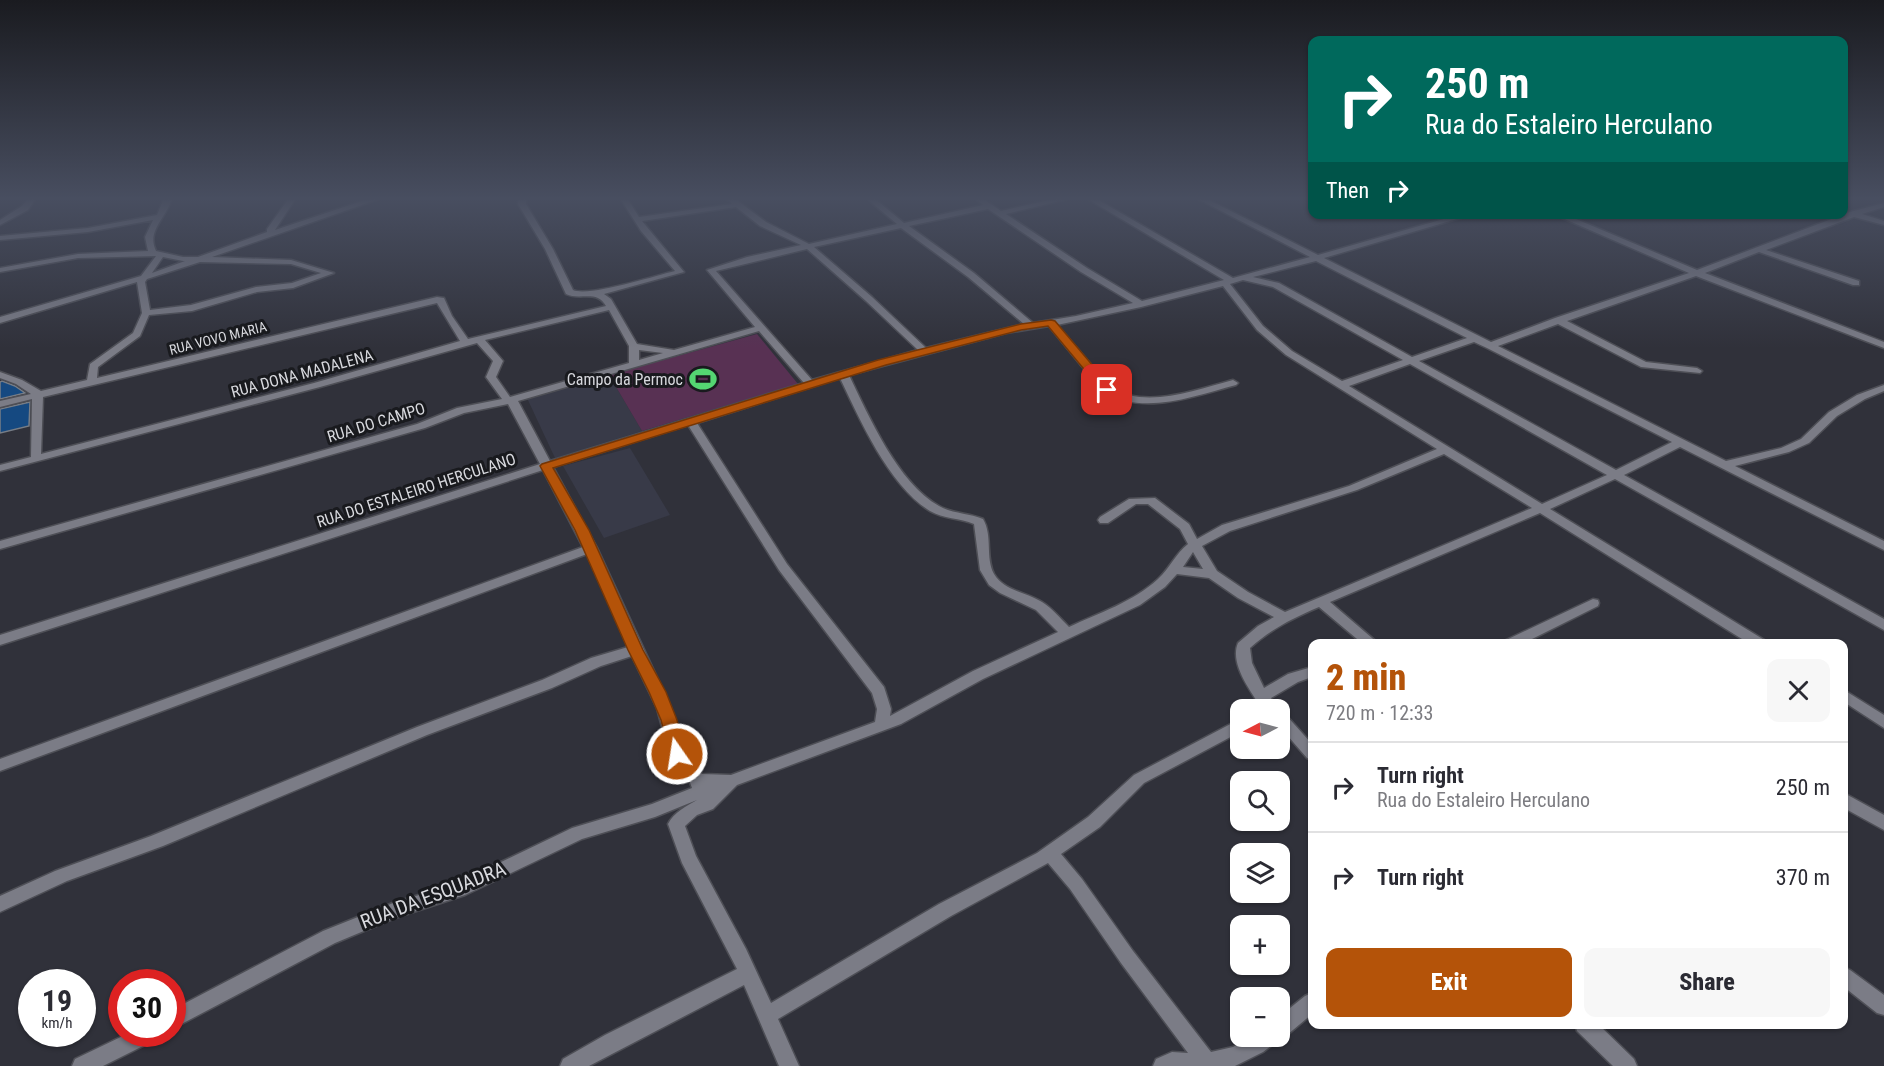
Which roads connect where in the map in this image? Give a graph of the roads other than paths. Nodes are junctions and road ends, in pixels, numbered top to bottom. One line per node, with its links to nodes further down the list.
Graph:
1 (152, 248): 15 (street)
2 (231, 248): 16 (street)
3 (548, 248): 27 (street)
4 (661, 248): 27 (street)
5 (801, 248): 35 (street)
6 (810, 248): 42 (street)
7 (932, 248): 34 (street)
8 (1052, 248): 28 (street)
9 (1178, 248): 24 (street)
10 (1298, 248): 17 (street)
11 (1354, 248): 17 (street, RUA DO ESTALEIRO HERCULANO)
12 (1637, 248): 21 (street)
13 (1766, 248): 14 (street)
14 (1760, 250): 21 (street); 25 (street)
15 (156, 254): 18 (street); 19 (street); 22 (street)
16 (202, 258): 18 (street); 30 (street)
17 (1318, 258): 20 (street, RUA DO ESTALEIRO HERCULANO); 36 (street)
18 (184, 262): 22 (street)
19 (0, 270)
20 (1267, 271): 23 (street, RUA DO ESTALEIRO HERCULANO); 26 (street)
21 (1697, 273): 32 (street); 39 (street)
22 (145, 277): 30 (street); 31 (street)
23 (1244, 277): 24 (street, RUA DO ESTALEIRO HERCULANO); 26 (street)
24 (1228, 282): 28 (street, RUA DO ESTALEIRO HERCULANO); 52 (street)
25 (1856, 283)
26 (1276, 285): 44 (street)
27 (597, 293): 29 (street)
28 (1141, 303): 33 (street, RUA DO ESTALEIRO HERCULANO)
29 (612, 307): 37 (street, RUA DONA MADALENA); 40 (street)
30 (146, 313): 49 (street)
31 (0, 320)
32 (1558, 320): 41 (street); 46 (street)
33 (1051, 323): 34 (street, RUA DO ESTALEIRO HERCULANO); 50 (street)
34 (1030, 326): 42 (street, RUA DO ESTALEIRO HERCULANO)
35 (761, 328): 43 (street, RUA DO CAMPO); 51 (street)
36 (1476, 338): 41 (street); 44 (street)
37 (479, 339): 38 (street, RUA DONA MADALENA); 55 (street)
38 (466, 343): 49 (street, RUA VOVO MARIA); 60 (street, RUA DONA MADALENA)
39 (1884, 345)
40 (634, 346): 43 (street); 45 (street)
41 (1490, 346): 58 (street)
42 (924, 351): 47 (street, RUA DO ESTALEIRO HERCULANO)
43 (678, 353): 45 (street, RUA DO CAMPO)
44 (1410, 361): 52 (street); 64 (street)
45 (634, 365): 55 (street, RUA DO CAMPO)
46 (1697, 371)
47 (843, 374): 51 (street, RUA DO ESTALEIRO HERCULANO); 77 (street)
48 (0, 375): 54 (street)
49 (92, 382): 54 (street, RUA VOVO MARIA)
50 (1233, 383)
51 (810, 384): 57 (street, RUA DO ESTALEIRO HERCULANO)
52 (1341, 385): 59 (street)
53 (1884, 388): 61 (street)
54 (38, 394): 56 (street, RUA VOVO MARIA); 60 (street)
55 (510, 400): 62 (street); 67 (street, RUA DO CAMPO)
56 (0, 404)
57 (691, 422): 62 (street, RUA DO ESTALEIRO HERCULANO); 88 (street)
58 (1681, 442): 61 (street); 64 (street)
59 (1446, 449): 65 (street); 68 (street)
60 (36, 459): 63 (street, RUA DONA MADALENA)
61 (1725, 465): 69 (street)
62 (546, 466): 70 (street); 81 (street, RUA DO ESTALEIRO HERCULANO)
63 (0, 468)
64 (1617, 476): 65 (street); 76 (street)
65 (1542, 508): 73 (street); 80 (street)
66 (1104, 520): 68 (street)
67 (0, 545)
68 (1195, 545): 71 (street); 72 (street)
69 (1884, 546)
70 (591, 548): 82 (street); 92 (street)
71 (1175, 570): 72 (street); 77 (street)
72 (1212, 574): 75 (street)
73 (1320, 601): 75 (street); 78 (street)
74 (1593, 603): 79 (street)
75 (1284, 617): 84 (street)
76 (1884, 625)
77 (1066, 633): 88 (street)
78 (1366, 639)
79 (1519, 639)
80 (1753, 639)
81 (0, 640)
82 (636, 650): 94 (street); 98 (street)
83 (1308, 673): 84 (street)
84 (1262, 696): 86 (street)
85 (1848, 698): 87 (street)
86 (1264, 699)
87 (1884, 722)
88 (882, 726): 93 (street)
89 (1230, 729): 97 (street)
90 (1290, 729): 91 (street)
91 (1308, 750)
92 (0, 765)
93 (732, 781): 94 (street); 94 (street)
94 (703, 791): 99 (street); 103 (street, RUA DA ESQUADRA)
95 (1848, 802): 96 (street)
96 (1884, 823)
97 (1050, 853): 104 (street); 110 (street)
98 (0, 904)
99 (747, 974): 104 (street); 112 (street)
100 (1848, 979): 102 (street)
101 (1308, 1005): 105 (street)
102 (1884, 1006)
103 (186, 1013)
104 (765, 1016): 113 (street)
105 (1290, 1020)
106 (1589, 1029): 115 (street)
107 (127, 1047): 109 (street)
108 (1255, 1047): 110 (street)
109 (108, 1060): 111 (street)
110 (1208, 1064): 114 (street)
111 (82, 1066)
112 (570, 1066)
113 (789, 1066)
114 (1163, 1066)
115 (1627, 1066)

